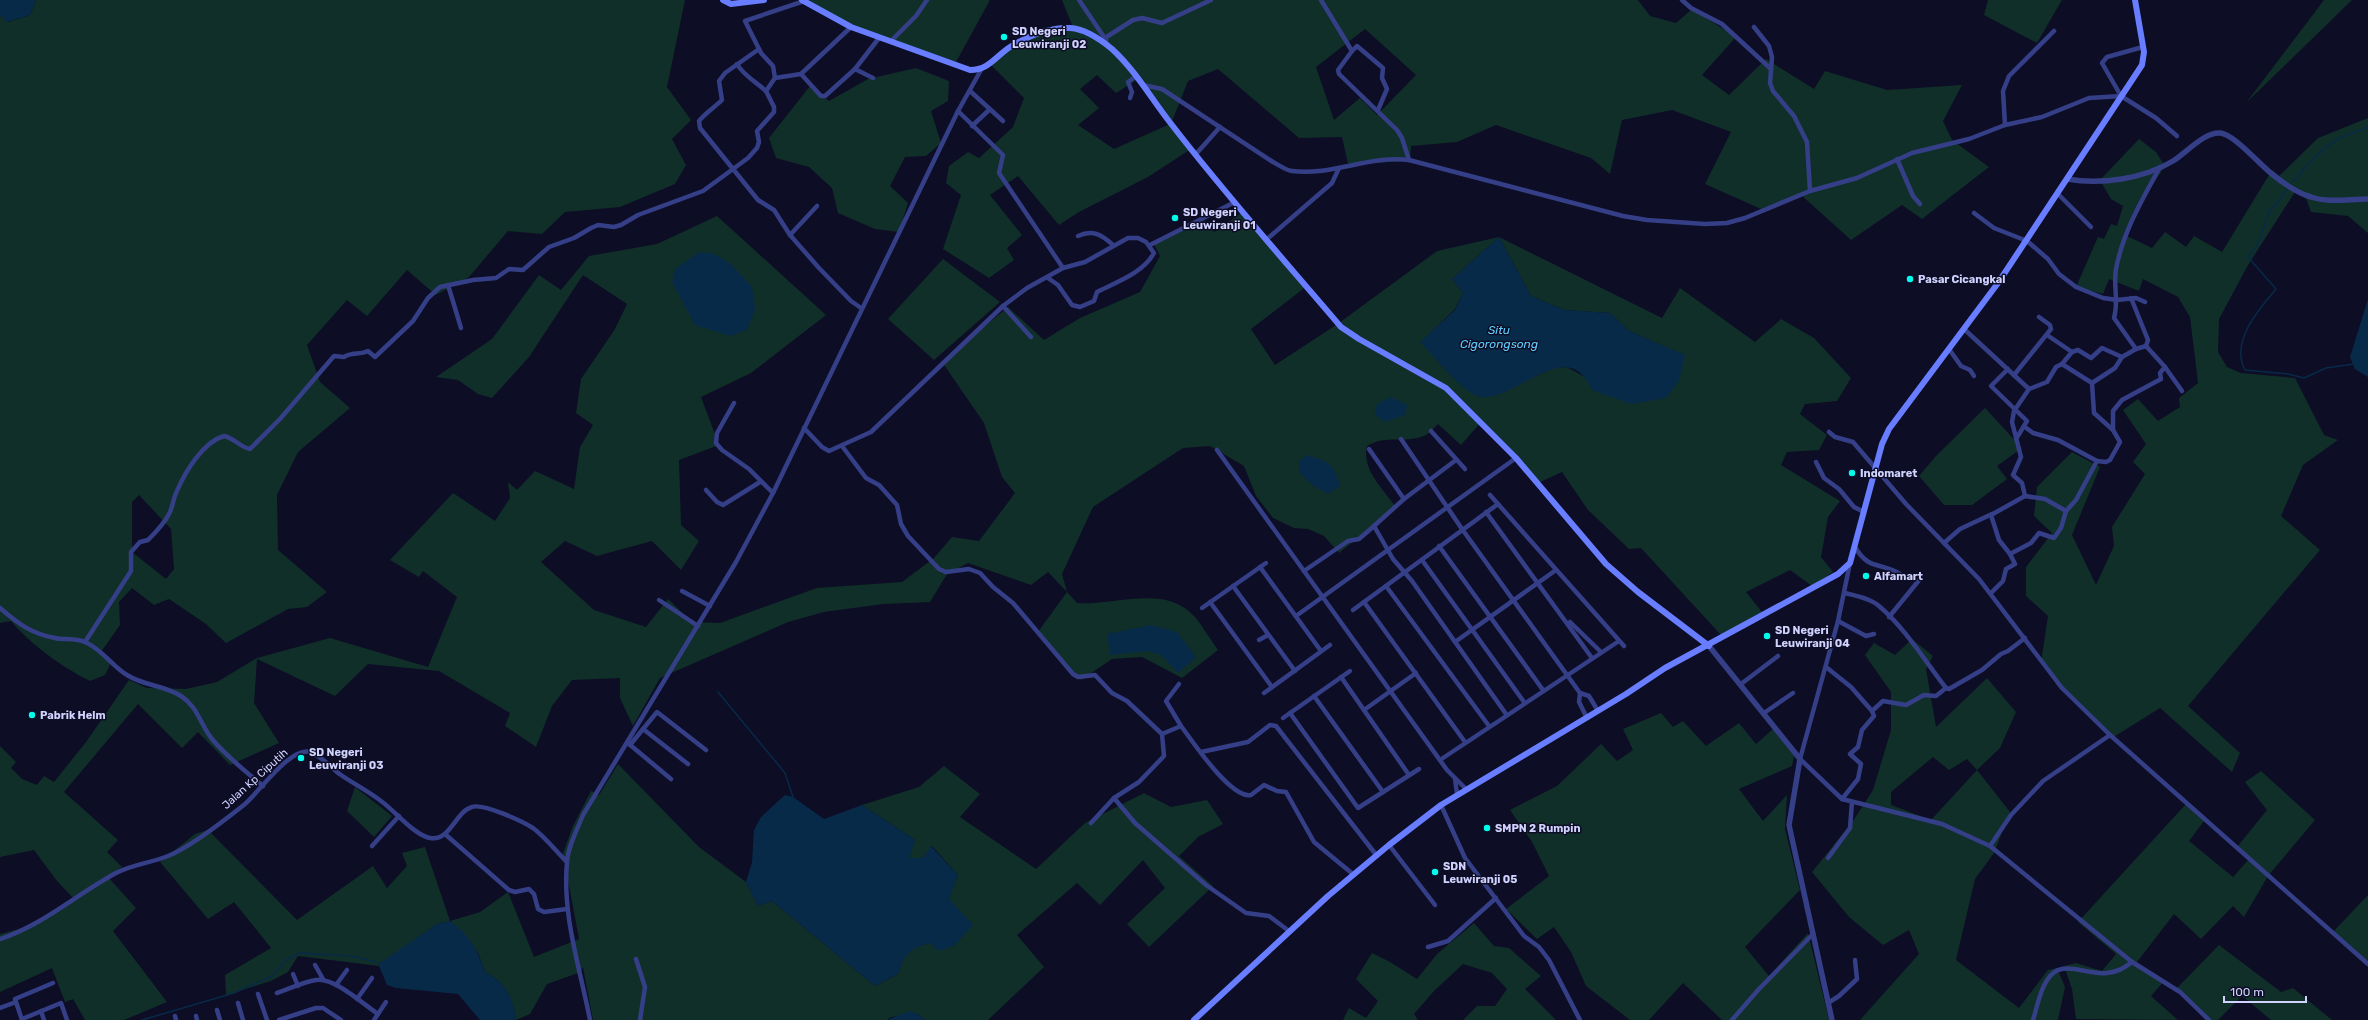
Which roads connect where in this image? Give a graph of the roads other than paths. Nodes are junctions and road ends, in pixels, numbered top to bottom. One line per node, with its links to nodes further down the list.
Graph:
1 (723, 0): 2 (main road)
2 (764, 0)
3 (803, 0): 10 (main road); 17 (street)
4 (927, 0): 15 (street)
5 (1079, 0): 14 (street)
6 (1211, 0): 14 (street)
7 (1321, 0): 19 (street)
8 (1682, 0): 21 (street)
9 (2135, 0): 16 (main road)
10 (851, 27): 13 (main road); 24 (street)
11 (1754, 27): 21 (street)
12 (2054, 31): 37 (street)
13 (879, 38): 15 (main road); 22 (street)
14 (1105, 38): 18 (street)
15 (891, 41): 23 (main road)
16 (2143, 47): 31 (main road); 31 (street)
17 (759, 48): 20 (street); 26 (street)
18 (1113, 50): 23 (main road); 25 (main road)
19 (1352, 51): 34 (street); 34 (street)
20 (737, 64): 29 (street); 45 (street)
21 (1771, 68): 48 (street)
22 (855, 69): 24 (street); 27 (street)
23 (980, 70): 30 (street)
24 (801, 74): 26 (street)
25 (1136, 76): 28 (main road); 32 (street)
26 (776, 78): 29 (street)
27 (873, 78)
28 (1143, 85): 39 (street); 41 (main road)
29 (766, 91): 45 (street)
30 (970, 91): 33 (street); 35 (street)
31 (2122, 96): 37 (street); 40 (street); 47 (main road)
32 (1130, 98)
33 (989, 110): 36 (street); 38 (street)
34 (1378, 110): 43 (street)
35 (958, 111): 38 (street); 69 (street)
36 (1003, 120)
37 (2005, 125): 42 (street)
38 (972, 126): 62 (street)
39 (1220, 127): 41 (street); 46 (street)
40 (2177, 136)
41 (1196, 154): 51 (main road)
42 (1897, 159): 48 (street); 52 (street)
43 (1408, 160): 46 (street); 48 (street)
44 (2160, 167): 47 (street); 50 (street); 66 (street)
45 (733, 168): 56 (street); 64 (street)
46 (1340, 168): 58 (street)
47 (2067, 179): 49 (main road)
48 (1810, 191)
49 (2058, 194): 55 (street); 59 (main road)
50 (2368, 198)
51 (1235, 202): 58 (main road); 61 (street)
52 (1920, 204)
53 (817, 206): 56 (street)
54 (1974, 213): 59 (street)
55 (2091, 227)
56 (790, 235): 69 (street)
57 (1078, 236): 60 (street)
58 (1267, 239): 100 (main road)
59 (2027, 241): 66 (street); 72 (main road)
60 (1114, 245): 61 (street); 62 (street)
61 (1150, 245): 63 (street)
62 (1063, 268): 63 (street)
63 (1048, 278): 68 (street)
64 (448, 285): 71 (street); 162 (street)
65 (2131, 298): 66 (street); 67 (street); 75 (street)
66 (2117, 300): 77 (street)
67 (2145, 302)
68 (1003, 306): 74 (street); 97 (street)
69 (860, 308): 91 (street)
70 (2040, 317): 73 (street)
71 (461, 328)
72 (1964, 329): 76 (main road); 82 (street)
73 (2047, 335): 78 (street); 83 (street)
74 (1031, 336)
75 (2146, 346): 77 (street); 81 (street)
76 (1949, 349): 84 (street); 104 (main road)
77 (2136, 349): 79 (street)
78 (2072, 352): 79 (street); 80 (street)
79 (2122, 357): 85 (street)
80 (2062, 364): 85 (street); 86 (street)
81 (2165, 368): 87 (street); 93 (street)
82 (2008, 369): 83 (street); 89 (street)
83 (2014, 375): 86 (street)
84 (1974, 376)
85 (2092, 383): 93 (street)
86 (2029, 389): 89 (street)
87 (2182, 392)
88 (734, 403): 107 (street)
89 (2014, 411): 90 (street); 96 (street)
90 (2025, 427): 96 (street); 102 (street)
91 (804, 428): 97 (street); 109 (street)
92 (1431, 430): 101 (street)
93 (2113, 430): 102 (street)
94 (1830, 432): 104 (street)
95 (1401, 439): 106 (street)
96 (2016, 439): 111 (street)
97 (842, 446): 199 (street)
98 (1369, 449): 112 (street)
99 (1217, 450): 131 (street)
100 (1516, 458): 114 (street); 166 (main road)
101 (1456, 460): 105 (street); 106 (street)
102 (2097, 461): 115 (street)
103 (1816, 462): 117 (street)
104 (1876, 468): 117 (main road); 121 (street)
105 (1465, 469)
106 (1429, 480): 112 (street); 114 (street)
107 (760, 482): 108 (street); 109 (street)
108 (706, 490)
109 (773, 493): 146 (street)
110 (1490, 495): 113 (street)
111 (2025, 496): 115 (street); 118 (street)
112 (1404, 499): 119 (street)
113 (1498, 504): 116 (street); 130 (street)
114 (1446, 506): 120 (street); 124 (street)
115 (2066, 511): 125 (street)
116 (1486, 512): 120 (street); 135 (street)
117 (1864, 512): 123 (main road)
118 (1992, 514): 121 (street); 125 (street)
119 (1374, 526): 124 (street); 131 (street)
120 (1462, 529): 122 (street); 143 (street)
121 (1944, 543): 140 (street)
122 (1439, 546): 126 (street); 152 (street)
123 (1855, 547): 128 (main road); 133 (street)
124 (1387, 549): 132 (street); 141 (street)
125 (2010, 554): 140 (street)
126 (1422, 560): 132 (street); 156 (street)
127 (1266, 563): 129 (street)
128 (1850, 563): 139 (street); 166 (main road)
129 (1260, 567): 136 (street); 151 (street)
130 (1556, 570): 135 (street); 161 (street)
131 (1304, 571): 141 (street)
132 (1404, 573): 137 (street); 163 (street)
133 (1900, 574)
134 (1920, 579): 153 (street)
135 (1538, 584): 143 (street); 150 (street)
136 (1233, 586): 144 (street); 158 (street)
137 (1386, 586): 145 (street); 197 (street)
138 (682, 591): 146 (street)
139 (1844, 593): 153 (street); 154 (street)
140 (1991, 593): 159 (street)
141 (1322, 597): 151 (street); 182 (street)
142 (659, 600): 155 (street)
143 (1514, 600): 152 (street); 175 (street)
144 (1210, 602): 148 (street); 179 (street)
145 (1364, 602): 149 (street); 174 (street)
146 (710, 606): 155 (street)
147 (0, 608): 162 (street)
148 (1202, 608)
149 (1353, 610)
150 (1563, 615): 168 (street); 170 (street)
151 (1296, 616): 167 (street)
152 (1491, 617): 156 (street); 181 (street)
153 (1889, 617): 180 (street)
154 (1838, 621): 157 (street); 171 (street)
155 (698, 626): 202 (street)
156 (1472, 630): 163 (street); 187 (street)
157 (1874, 634)
158 (1268, 635): 160 (street); 172 (street)
159 (2025, 638): 180 (street); 200 (street)
160 (1259, 640)
161 (1619, 640): 165 (street); 168 (street)
162 (85, 642): 212 (street)
163 (1455, 642): 193 (street)
164 (1330, 646): 167 (street)
165 (1624, 646)
166 (1709, 646): 178 (street); 189 (main road)
167 (1321, 651): 172 (street)
168 (1601, 652): 170 (street)
169 (1778, 656): 178 (street)
170 (1592, 658): 175 (street)
171 (1826, 667): 190 (street); 205 (street)
172 (1294, 671): 179 (street)
173 (1350, 671): 176 (street)
174 (1416, 673): 182 (street); 201 (street)
175 (1567, 674): 181 (street); 183 (street)
176 (1341, 677): 186 (street); 188 (street)
177 (1179, 684): 196 (street)
178 (1741, 684): 192 (street)
179 (1272, 687): 184 (street)
180 (1946, 688): 190 (street)
181 (1543, 690): 187 (street)
182 (1391, 691): 188 (street); 206 (street)
183 (1580, 692): 189 (street); 195 (street)
184 (1264, 693)
185 (1793, 693): 192 (street)
186 (1314, 696): 191 (street); 214 (street)
187 (1524, 702): 193 (street)
188 (1364, 710): 209 (street)
189 (1598, 711): 195 (main road)
190 (1872, 711): 217 (street)
191 (1290, 713): 194 (street); 214 (street)
192 (1764, 713): 205 (street)
193 (1506, 714): 197 (street)
194 (1284, 718)
195 (1587, 718): 213 (main road)
196 (1181, 726): 199 (street); 204 (street)
197 (1489, 726): 201 (street)
198 (643, 729): 202 (street); 203 (street); 207 (street)
199 (1162, 734): 216 (street)
200 (2110, 735): 225 (street); 240 (street)
201 (1465, 742): 206 (street)
202 (629, 744): 210 (street); 228 (street)
203 (706, 750)
204 (1201, 752): 226 (street); 229 (street)
205 (1800, 758): 217 (street); 234 (street)
206 (1440, 760): 211 (street)
207 (688, 764)
208 (1418, 768): 209 (street)
209 (1409, 775): 214 (street)
210 (671, 779)
211 (1455, 779): 213 (street); 215 (street)
212 (263, 786): 220 (street, Jalan Kp Ciputih); 235 (street, Jalan Kp Ciputih)
213 (1466, 789): 215 (main road)
214 (1383, 792)
215 (1457, 794): 219 (main road)
216 (1114, 798): 221 (street); 233 (street)
217 (1842, 799): 218 (street)
218 (1852, 802): 225 (street); 227 (street)
219 (1441, 805): 223 (main road); 230 (street)
220 (399, 816): 222 (street, Jalan Kp Ciputih); 224 (street)
221 (1091, 823)
222 (445, 834): 228 (street); 232 (street)
223 (1389, 845): 226 (main road); 231 (street)
224 (372, 846)
225 (1990, 846): 239 (street)
226 (1377, 856): 229 (main road)
227 (1828, 858)
228 (567, 862): 232 (street)
229 (1354, 875): 233 (main road)
230 (1496, 898): 236 (street); 272 (street)
231 (1435, 905)
232 (567, 909): 269 (street)
233 (1289, 931): 271 (main road)
234 (1813, 934): 255 (street); 273 (street)
235 (0, 939)
236 (1428, 947)
237 (636, 959): 270 (street)
238 (1855, 960): 255 (street)
239 (2132, 962): 275 (street); 276 (street)
240 (2368, 964)
241 (315, 965): 245 (street)
242 (347, 970): 247 (street)
243 (293, 974): 248 (street)
244 (372, 978): 251 (street)
245 (323, 979): 247 (street); 248 (street)
246 (53, 983): 252 (street)
247 (336, 985): 251 (street)
248 (298, 986): 249 (street)
249 (277, 993)
250 (258, 994): 265 (street)
251 (357, 999): 259 (street)
252 (16, 1002): 256 (street); 260 (street)
253 (386, 1002): 259 (street)
254 (238, 1003): 264 (street)
255 (1828, 1003): 274 (street)
256 (0, 1008)
257 (217, 1010): 263 (street)
258 (41, 1011): 260 (street); 261 (street); 262 (street)
259 (378, 1014): 268 (street)
260 (22, 1020)
261 (44, 1020)
262 (67, 1020)
263 (220, 1020)
264 (244, 1020)
265 (267, 1020)
266 (279, 1020): 267 (street)
267 (340, 1020)
268 (374, 1020)
269 (590, 1020)
270 (640, 1020)
271 (1194, 1020)
272 (1580, 1020)
273 (1732, 1020)
274 (1832, 1020)
275 (2033, 1020)
276 (2209, 1020)

